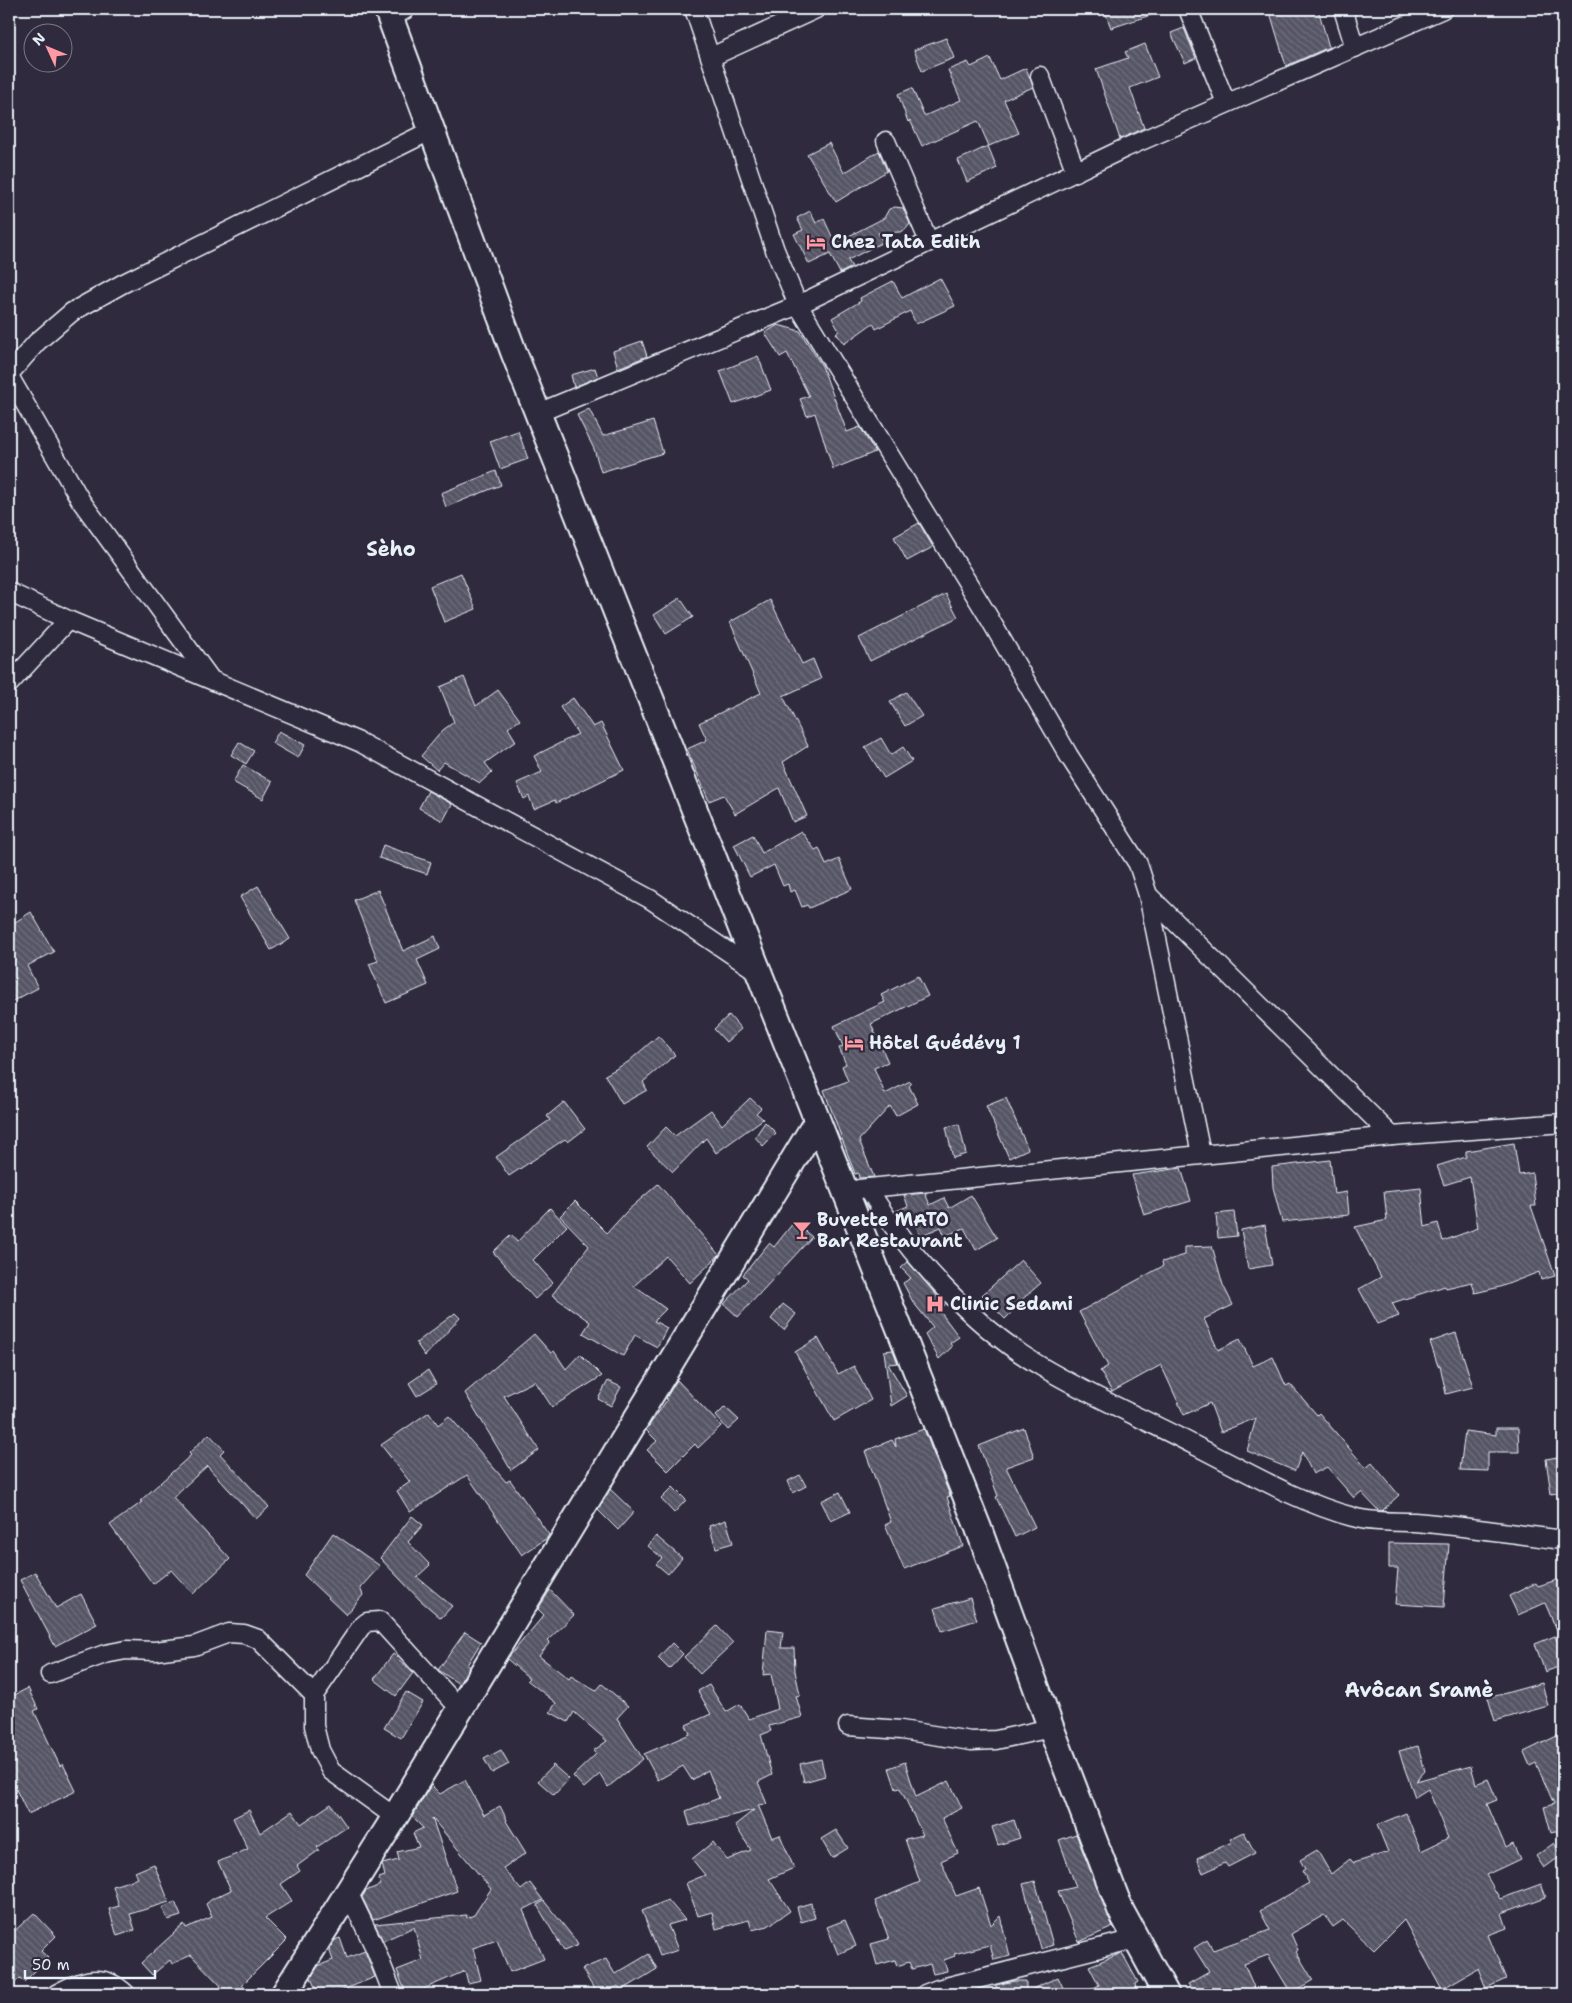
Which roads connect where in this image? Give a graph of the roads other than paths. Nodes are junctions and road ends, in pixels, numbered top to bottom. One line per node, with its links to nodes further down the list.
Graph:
1 (694, 9): 8 (street)
2 (816, 9): 8 (street)
3 (1188, 9): 10 (street)
4 (1343, 9): 7 (street)
5 (1443, 9): 7 (street)
6 (395, 12): 11 (main road)
7 (1355, 48): 10 (street)
8 (711, 57): 15 (street)
9 (1040, 76): 13 (street)
10 (1226, 103): 13 (street)
11 (430, 131): 16 (street); 17 (main road)
12 (886, 141): 14 (street)
13 (1076, 172): 14 (street)
14 (929, 242): 15 (street)
15 (798, 305): 17 (street); 22 (street)
16 (9, 375): 20 (street)
17 (538, 413): 23 (main road)
18 (9, 592): 19 (street)
19 (68, 620): 20 (street); 21 (street)
20 (210, 678): 23 (street)
21 (9, 684)
22 (1148, 895): 26 (street); 27 (street)
23 (758, 972): 24 (main road)
24 (817, 1121): 28 (main road); 32 (main road)
25 (1563, 1123): 26 (street)
26 (1392, 1136): 27 (street)
27 (1201, 1154): 28 (street)
28 (856, 1189): 29 (street); 34 (main road)
29 (1563, 1540)
30 (50, 1674): 31 (street)
31 (314, 1695): 32 (street); 35 (street)
32 (460, 1709): 35 (main road)
33 (848, 1726): 34 (street)
34 (1050, 1728): 37 (main road)
35 (395, 1817): 36 (main road)
36 (348, 1892): 40 (main road); 41 (street)
37 (1135, 1939): 42 (street); 43 (main road)
38 (56, 1994): 39 (street)
39 (126, 1994)
40 (284, 1994)
41 (393, 1994)
42 (925, 1994)
43 (1166, 1994)

